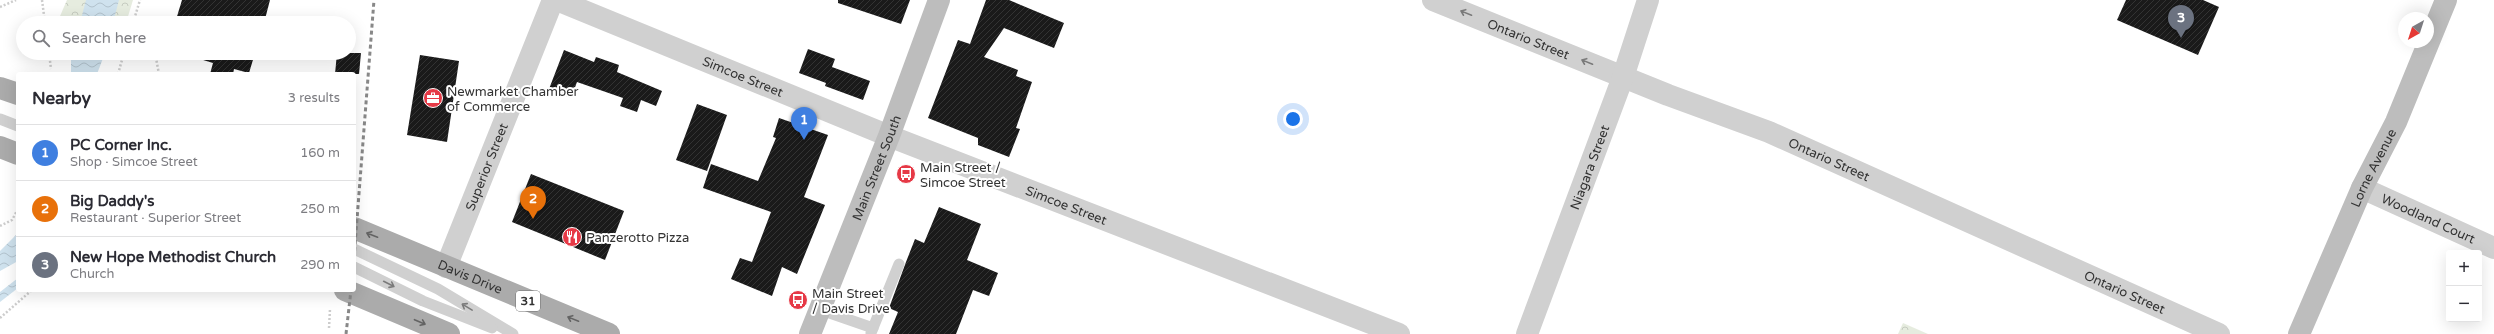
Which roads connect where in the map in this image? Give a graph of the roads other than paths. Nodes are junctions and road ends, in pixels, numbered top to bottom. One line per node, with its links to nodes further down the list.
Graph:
1 (553, 0): 20 (street, Superior Street)
2 (557, 0): 12 (street, Simcoe Street)
3 (939, 0): 12 (main road, Main Street South)
4 (1433, 0): 7 (street, Ontario Street, one-way to 4)
5 (1648, 0): 7 (street, Niagara Street)
6 (2446, 0): 15 (main road, Lorne Avenue)
7 (1623, 77): 31 (street, Niagara Street); 32 (street, Ontario Street)
8 (0, 88): 9 (main road)
9 (16, 93)
10 (0, 119): 11 (lane)
11 (16, 125)
12 (889, 136): 23 (main road, Main Street South); 30 (street, Simcoe Street)
13 (0, 147): 14 (main road)
14 (16, 153)
15 (2362, 188): 17 (street, Woodland Court); 33 (main road, Lorne Avenue)
16 (356, 229): 20 (main road, Davis Drive / 31, one-way to 16)
17 (2494, 248)
18 (356, 250): 27 (lane, one-way to 18)
19 (899, 264): 24 (lane)
20 (446, 267): 28 (main road, Davis Drive / 31, one-way to 20)
21 (356, 268): 26 (lane, one-way to 26)
22 (350, 292): 25 (main road, one-way to 25)
23 (821, 310): 24 (lane); 29 (main road, Main Street South)
24 (872, 331)
25 (448, 334)
26 (508, 334)
27 (513, 334)
28 (609, 334)
29 (810, 334)
30 (1399, 334)
31 (1527, 334)
32 (2219, 334)
33 (2299, 334)

